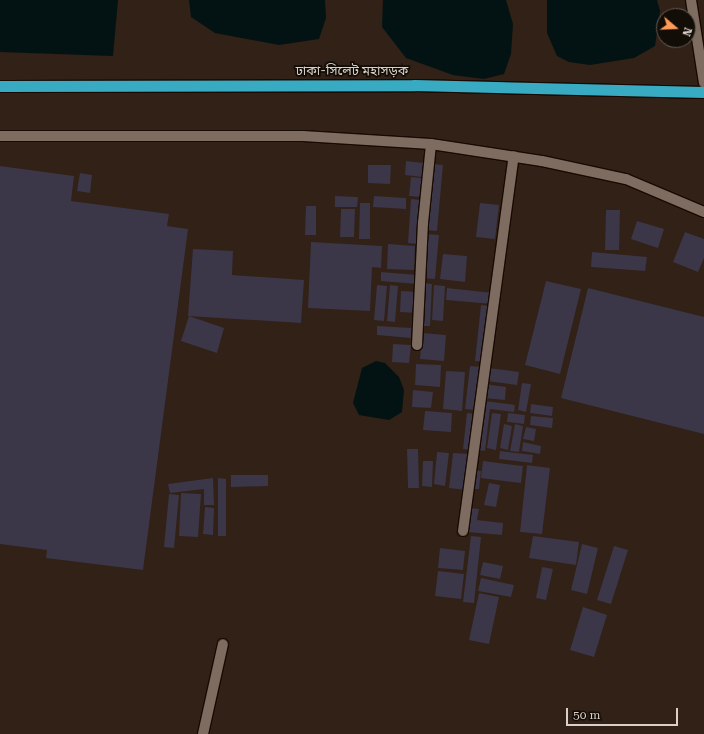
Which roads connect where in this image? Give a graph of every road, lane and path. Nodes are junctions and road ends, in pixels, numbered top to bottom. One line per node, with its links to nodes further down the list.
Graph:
1 (691, 0): 2 (street)
2 (704, 83)
3 (0, 86): 4 (highway, ঢাকা-সিলেট মহাসড়ক)
4 (704, 92)
5 (0, 136): 6 (street)
6 (431, 144): 7 (street); 9 (street)
7 (514, 156): 8 (street); 10 (street)
8 (704, 212)
9 (417, 345)
10 (463, 531)
11 (223, 644): 12 (street)
12 (203, 734)

